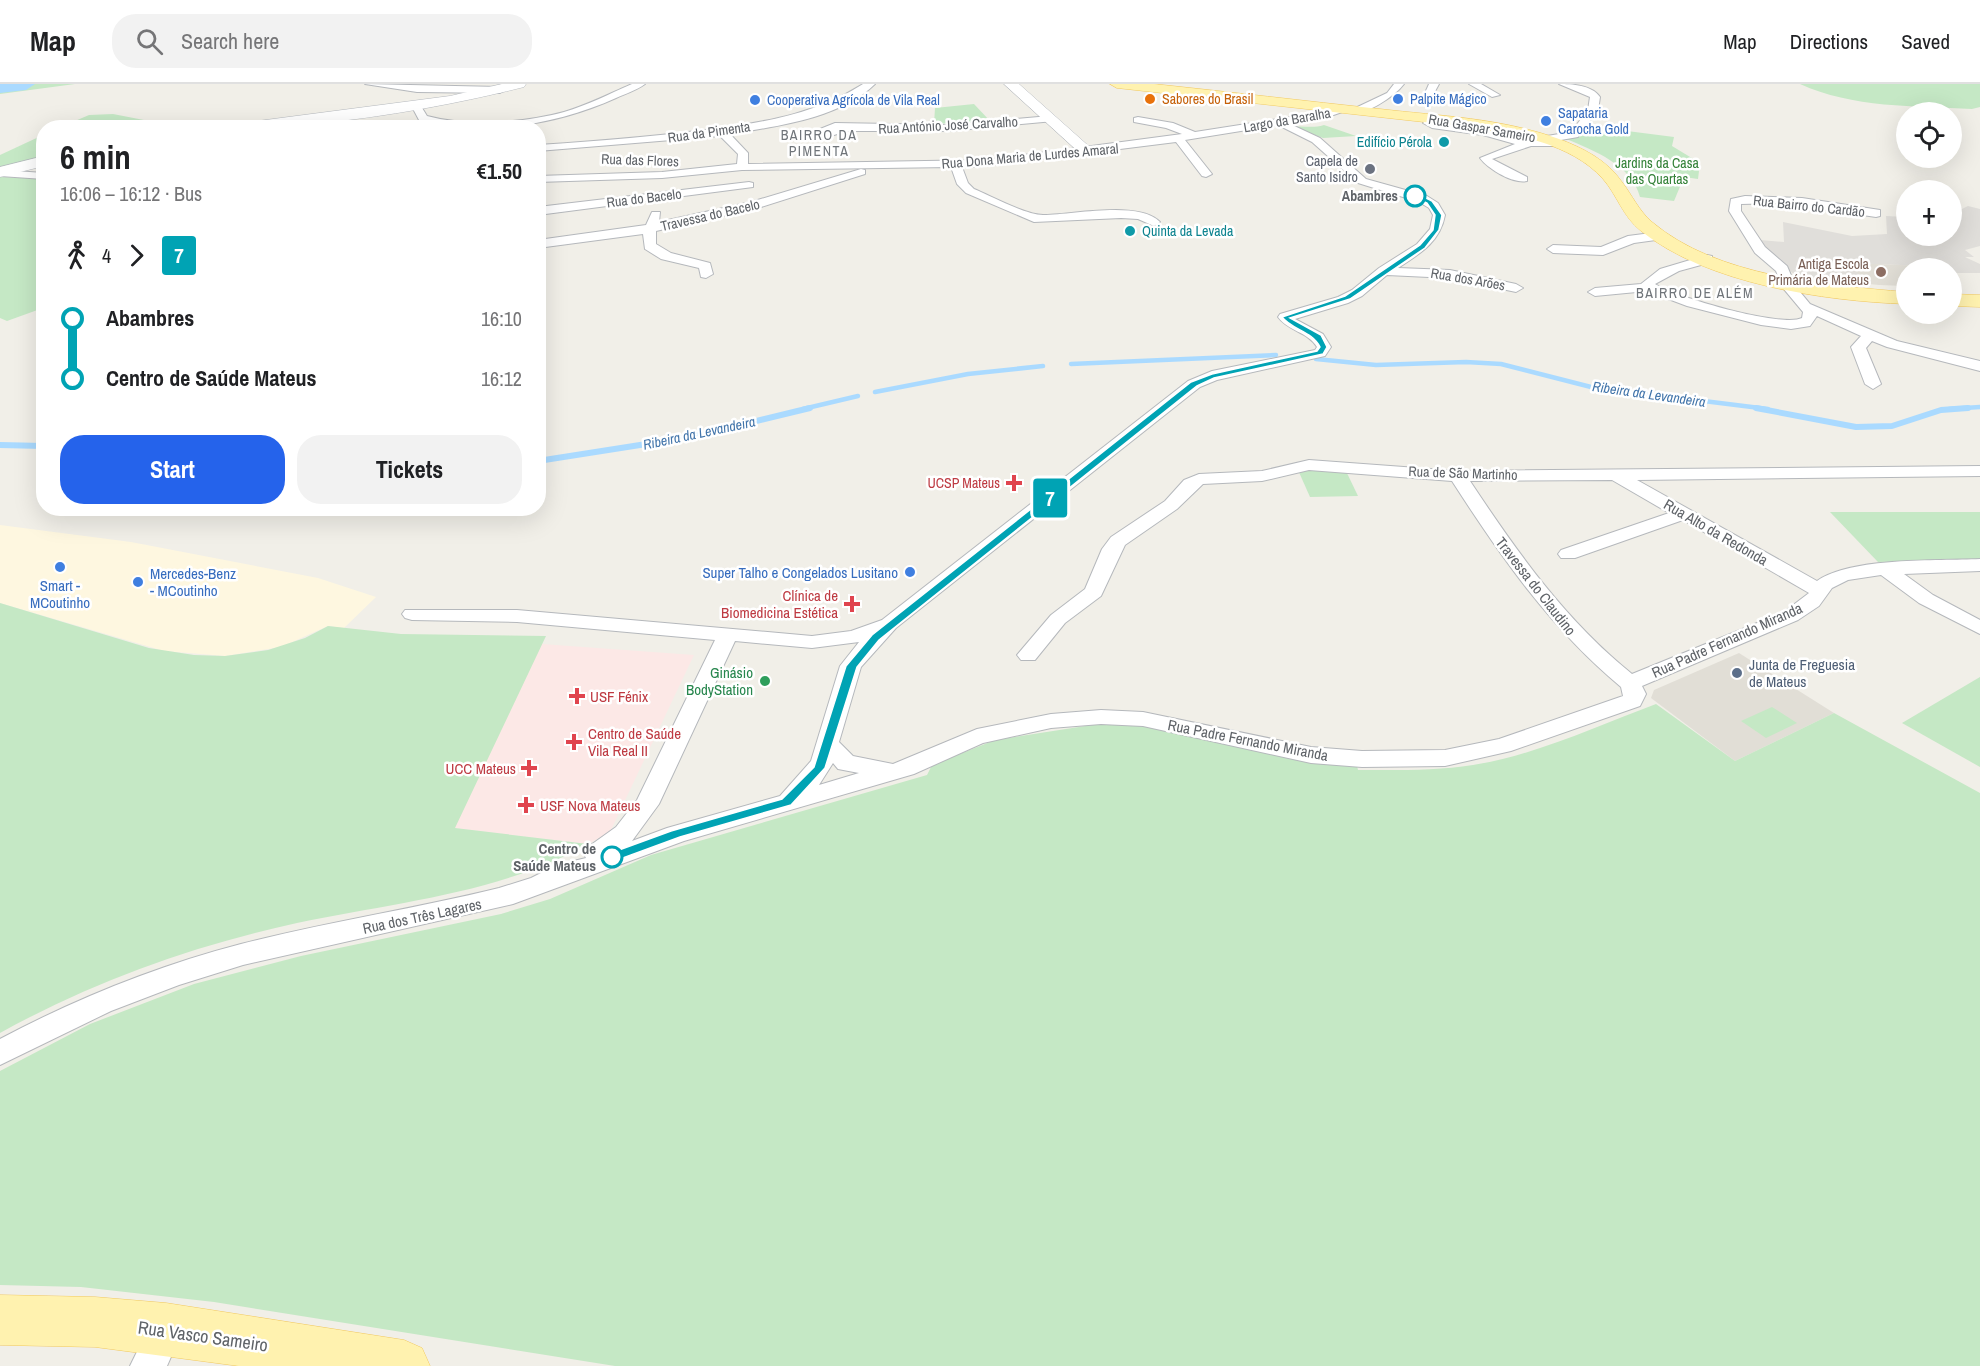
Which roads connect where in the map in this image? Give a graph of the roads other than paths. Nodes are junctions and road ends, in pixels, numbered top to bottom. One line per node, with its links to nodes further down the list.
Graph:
1 (370, 84): 10 (street)
2 (519, 84): 10 (main road)
3 (640, 84): 17 (street)
4 (870, 84): 22 (street, Rua da Pimenta)
5 (1125, 84): 13 (main road, Rua Gaspar Sameiro)
6 (1399, 84): 13 (street, Largo da Baralha)
7 (1474, 84): 11 (street)
8 (1564, 84): 25 (street)
9 (1016, 85): 14 (main road)
10 (500, 90): 12 (main road)
11 (1495, 95)
12 (416, 105): 15 (main road); 16 (street)
13 (1347, 110): 19 (street, Largo da Baralha); 25 (main road, Rua Gaspar Sameiro)
14 (1050, 119): 20 (street, Rua António José Carvalho); 27 (main road)
15 (298, 120)
16 (432, 120)
17 (509, 120)
18 (1138, 120): 23 (street)
19 (1279, 122): 21 (street, Largo da Baralha); 52 (street)
20 (846, 128)
21 (1233, 130): 23 (street, Rua Dona Maria de Lurdes Amaral)
22 (721, 132): 26 (street, Rua da Pimenta); 34 (street)
23 (1194, 136): 24 (street, Rua Dona Maria de Lurdes Amaral)
24 (1179, 139): 27 (street, Rua Dona Maria de Lurdes Amaral); 36 (street)
25 (1537, 141): 40 (street); 47 (main road, Rua Gaspar Sameiro)
26 (546, 147)
27 (1087, 152): 32 (street, Rua Dona Maria de Lurdes Amaral)
28 (546, 158): 29 (street)
29 (574, 159)
30 (675, 161): 34 (street, Rua das Flores)
31 (36, 163): 35 (main road)
32 (956, 165): 33 (street, Rua Dona Maria de Lurdes Amaral); 45 (street)
33 (876, 166): 34 (street, Rua Dona Maria de Lurdes Amaral); 46 (street, Travessa do Bacelo)
34 (742, 167): 38 (street, Rua Dona Maria de Lurdes Amaral)
35 (0, 173): 37 (street)
36 (1206, 174)
37 (36, 175)
38 (662, 175): 39 (street, Rua Dona Maria de Lurdes Amaral); 42 (street)
39 (546, 179)
40 (1523, 179)
41 (749, 185): 42 (street, Rua do Bacelo)
42 (655, 196): 43 (street, Rua do Bacelo); 46 (street)
43 (546, 210)
44 (1876, 213): 55 (street, Rua Bairro do Cardão)
45 (1154, 222)
46 (650, 228): 48 (street, Travessa do Bacelo); 53 (street)
47 (1659, 236): 49 (street); 50 (main road, Rua Gaspar Sameiro)
48 (546, 243)
49 (1553, 249)
50 (1707, 259): 51 (street); 55 (main road, Rua Gaspar Sameiro)
51 (1681, 266): 54 (street); 56 (street)
52 (1384, 271): 57 (street, Rua dos Arões); 75 (street)
53 (706, 274)
54 (1697, 275)
55 (1787, 283): 59 (main road, Rua Gaspar Sameiro); 62 (street)
56 (1648, 287): 58 (street); 62 (street)
57 (1516, 288)
58 (1595, 292)
59 (1896, 297)
60 (1962, 300): 61 (main road)
61 (1980, 301)
62 (1808, 308): 63 (street)
63 (1870, 335): 64 (street); 65 (street)
64 (1980, 366)
65 (1873, 384)
66 (1980, 471): 67 (street, Rua de São Martinho)
67 (1612, 472): 68 (street, Rua de São Martinho); 69 (street, Rua Alto da Redonda)
68 (1458, 476): 79 (street, Rua de São Martinho); 81 (street, Travessa do Claudino)
69 (1683, 514): 70 (street); 73 (street, Rua Alto da Redonda)
70 (1568, 554)
71 (1980, 565): 72 (street, Rua Padre Fernando Miranda)
72 (1885, 569): 73 (street, Rua Padre Fernando Miranda); 76 (street)
73 (1820, 591): 81 (street, Rua Padre Fernando Miranda)
74 (412, 614): 77 (street)
75 (902, 616): 78 (street); 80 (street)
76 (1980, 628)
77 (728, 635): 78 (street); 85 (street, Rua dos Três Lagares)
78 (813, 642): 80 (street)
79 (1028, 655)
80 (851, 666): 82 (street)
81 (1630, 683): 83 (street, Rua Padre Fernando Miranda)
82 (828, 744): 83 (street); 84 (street)
83 (896, 771): 84 (street, Rua Padre Fernando Miranda)
84 (786, 802): 86 (street, Rua Padre Fernando Miranda)
85 (646, 804): 86 (street); 87 (street, Rua dos Três Lagares)
86 (676, 834): 87 (street, Rua Padre Fernando Miranda)
87 (553, 880): 88 (street, Rua dos Três Lagares)
88 (0, 1053)
89 (0, 1320): 90 (main road, Rua Vasco Sameiro)
90 (157, 1347): 91 (main road, Rua Vasco Sameiro)
91 (404, 1366)

